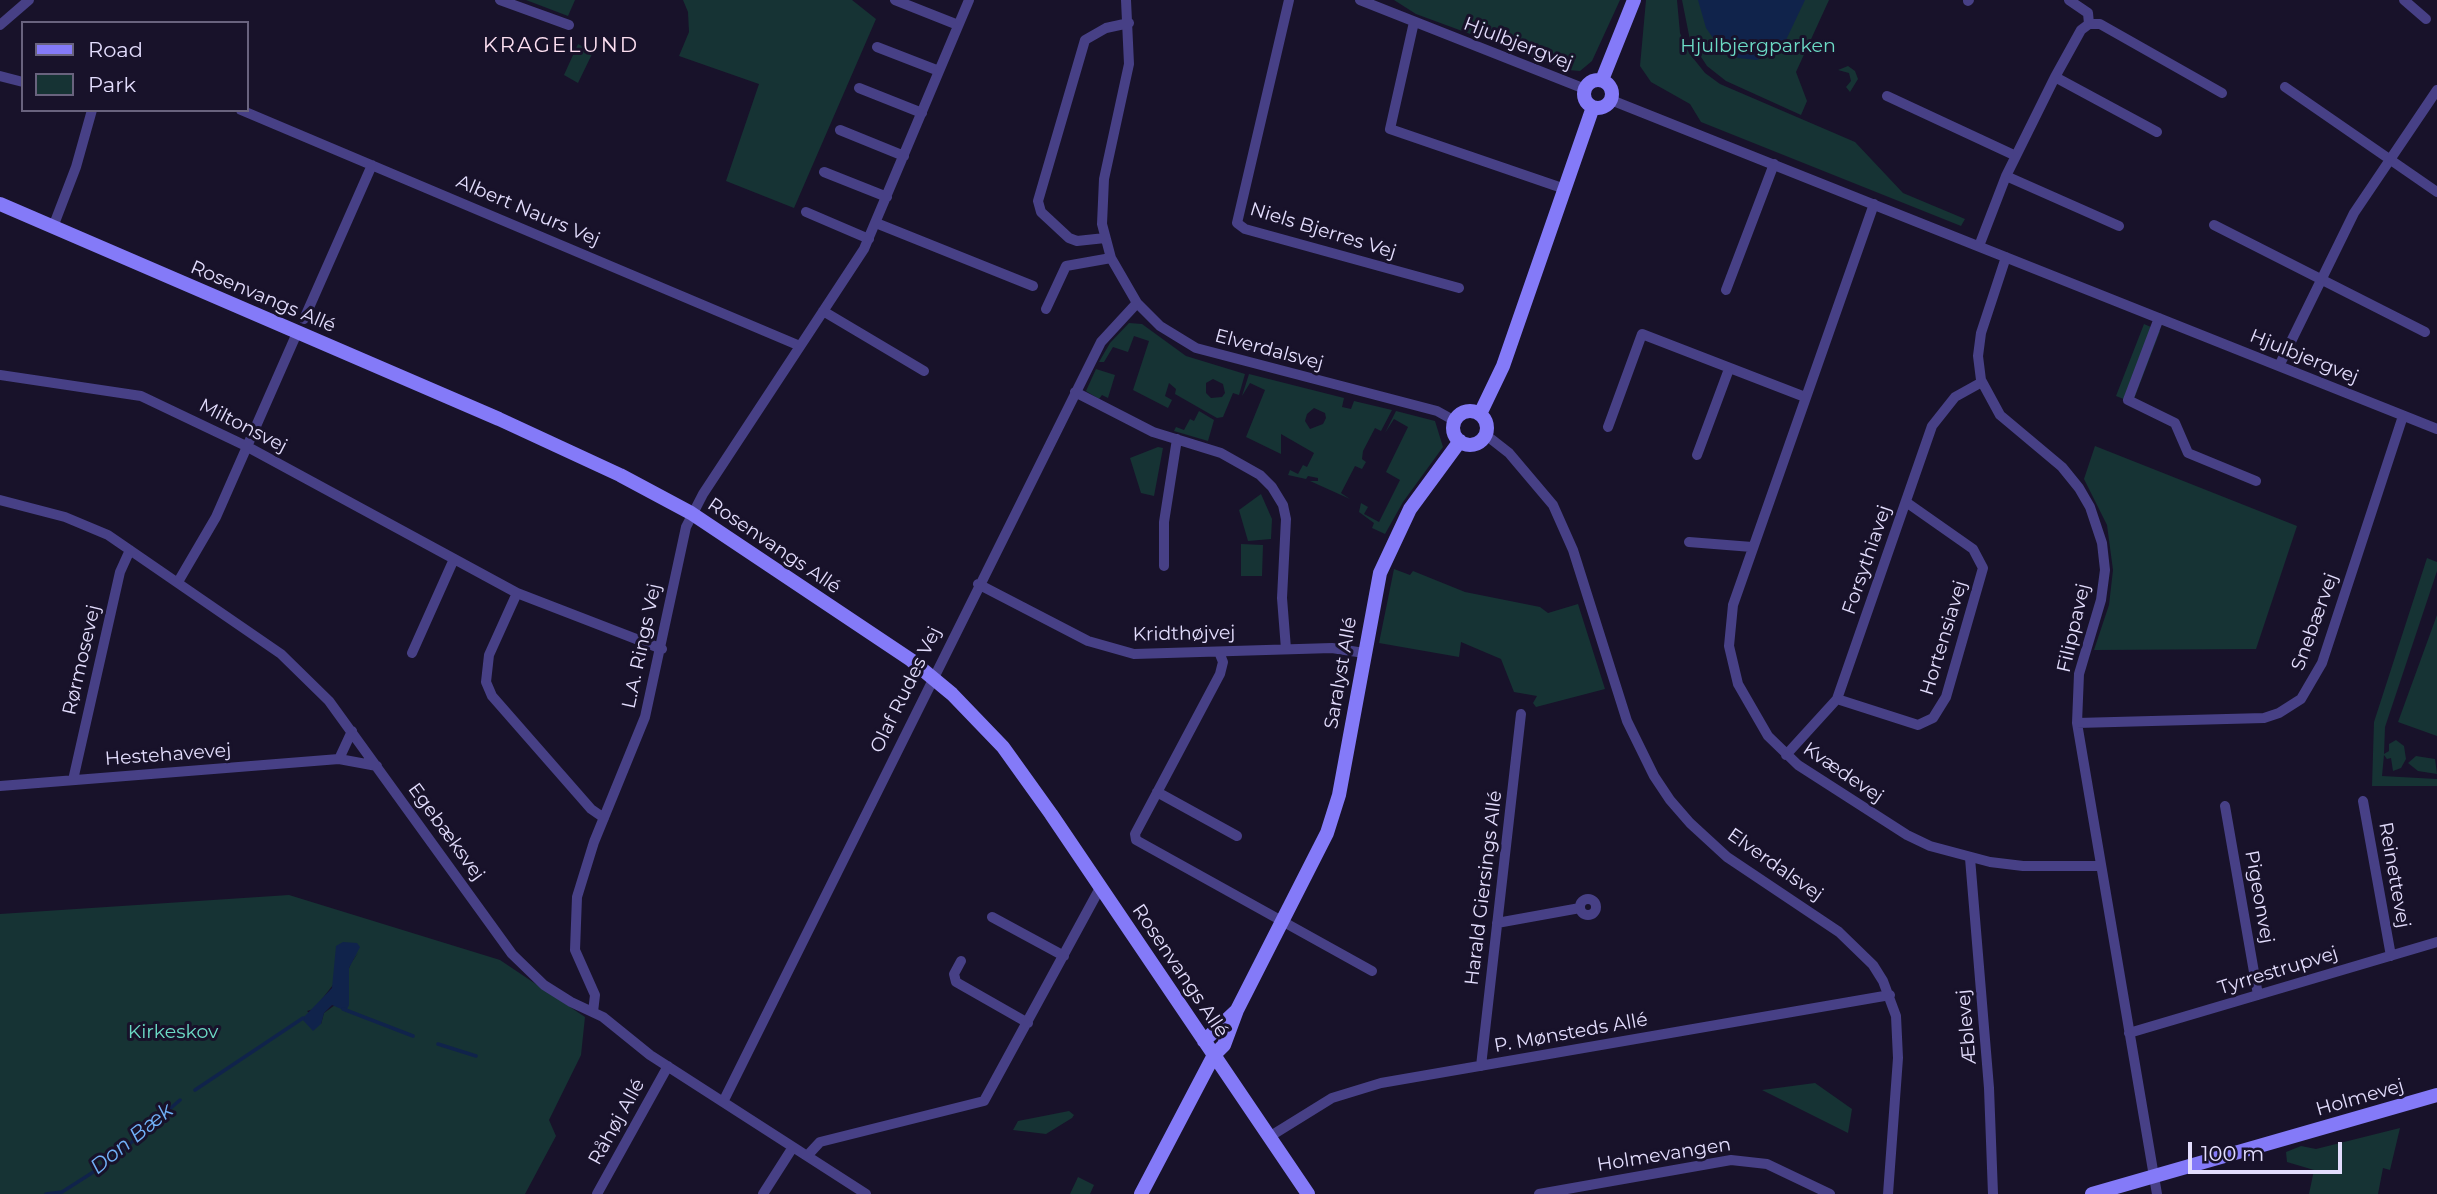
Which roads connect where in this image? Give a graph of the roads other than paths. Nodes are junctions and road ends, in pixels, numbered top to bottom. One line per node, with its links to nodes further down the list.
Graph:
1 (29, 0): 15 (street)
2 (500, 0): 16 (street)
3 (895, 0): 17 (street)
4 (970, 0): 17 (street, L.A. Rings Vej)
5 (1126, 0): 13 (street, Elverdalsvej)
6 (1289, 0): 61 (street, Niels Bjerres Vej)
7 (1360, 0): 12 (street, Hjulbjergvej)
8 (1634, 0): 22 (street)
9 (2069, 0): 14 (street)
10 (2404, 0): 11 (street)
11 (2426, 19)
12 (1414, 22): 26 (street, Hjulbjergvej); 44 (street)
13 (1129, 23): 54 (street, Elverdalsvej); 54 (street)
14 (2089, 24): 21 (street); 28 (street)
15 (0, 25)
16 (569, 25)
17 (958, 25): 19 (street, L.A. Rings Vej)
18 (877, 47): 19 (street)
19 (939, 71): 34 (street, L.A. Rings Vej)
20 (0, 76): 23 (street)
21 (2055, 77): 36 (street); 38 (street)
22 (1602, 80): 26 (street); 30 (street)
23 (21, 81)
24 (2285, 87): 39 (street)
25 (859, 88): 34 (street)
26 (1585, 89): 31 (street)
27 (2437, 90): 39 (street)
28 (2222, 93)
29 (1887, 96): 38 (street)
30 (1611, 100): 31 (street); 41 (street, Hjulbjergvej)
31 (1593, 107): 44 (street)
32 (91, 112): 53 (street)
33 (246, 112): 40 (street, Albert Naurs Vej)
34 (922, 113): 37 (street, L.A. Rings Vej)
35 (841, 130): 37 (street)
36 (2157, 132)
37 (904, 156): 46 (street, L.A. Rings Vej)
38 (2016, 156): 43 (street)
39 (2388, 158): 45 (street); 59 (street)
40 (372, 164): 67 (street); 69 (street, Albert Naurs Vej)
41 (1774, 164): 48 (street, Hjulbjergvej); 62 (street)
42 (824, 172): 46 (street)
43 (2006, 176): 52 (street); 56 (street)
44 (1565, 189): 77 (street)
45 (2437, 192)
46 (887, 197): 50 (street, L.A. Rings Vej)
47 (0, 204): 53 (street, Rosenvangs Allé)
48 (1874, 204): 56 (street, Hjulbjergvej); 76 (street, Kvædevej)
49 (806, 212): 55 (street)
50 (876, 223): 55 (street, L.A. Rings Vej); 60 (street)
51 (2214, 225): 59 (street)
52 (2119, 226)
53 (52, 227): 67 (street, Rosenvangs Allé)
54 (1105, 238): 58 (street, Elverdalsvej)
55 (869, 239): 65 (street, L.A. Rings Vej)
56 (1979, 246): 57 (street, Hjulbjergvej)
57 (2006, 257): 66 (street, Hjulbjergvej); 74 (street, Filippavej)
58 (1111, 258): 63 (street, Elverdalsvej); 64 (street)
59 (2320, 278): 68 (street); 70 (street)
60 (1033, 286)
61 (1459, 288)
62 (1726, 290)
63 (1137, 303): 75 (street, Olaf Rudes Vej); 79 (street, Elverdalsvej)
64 (1046, 309)
65 (823, 311): 69 (street, L.A. Rings Vej); 72 (street)
66 (2159, 318): 70 (street, Hjulbjergvej); 87 (street)
67 (300, 326): 85 (street); 90 (street, Rosenvangs Allé)
68 (2425, 332)
69 (800, 346): 90 (street, L.A. Rings Vej)
70 (2279, 366): 78 (street, Hjulbjergvej)
71 (1729, 369): 76 (street); 80 (street); 86 (street)
72 (924, 370)
73 (0, 375): 85 (street, Miltonsvej)
74 (1982, 382): 89 (street, Forsythiavej); 107 (street, Filippavej)
75 (1075, 392): 83 (street); 97 (street, Olaf Rudes Vej)
76 (1805, 397): 92 (street, Kvædevej)
77 (1480, 414): 79 (street); 82 (street)
78 (2403, 416): 81 (street, Hjulbjergvej); 107 (street, Snebærvej)
79 (1455, 421): 84 (street)
80 (1608, 427)
81 (2437, 429)
82 (1486, 435): 84 (street); 131 (street, Elverdalsvej)
83 (1177, 439): 95 (street); 100 (street)
84 (1460, 441): 103 (street, Saralyst Allé)
85 (247, 446): 94 (street, Miltonsvej); 96 (street)
86 (1697, 455)
87 (2256, 481)
88 (0, 500): 93 (street, Egebæksvej)
89 (1906, 502): 105 (street, Forsythiavej); 105 (street, Hortensiavej)
90 (691, 513): 99 (street, L.A. Rings Vej); 104 (street, Rosenvangs Allé)
91 (1689, 542): 92 (street)
92 (1752, 547): 109 (street, Kvædevej)
93 (130, 550): 96 (street, Egebæksvej); 112 (street, Rørmosevej)
94 (454, 559): 98 (street, Miltonsvej); 102 (street)
95 (1164, 566)
96 (178, 582): 108 (street, Egebæksvej)
97 (978, 584): 101 (street, Kridthøjvej); 104 (street, Olaf Rudes Vej)
98 (517, 593): 99 (street, Miltonsvej); 117 (street)
99 (662, 649): 117 (street, L.A. Rings Vej)
100 (1286, 649): 101 (street, Kridthøjvej); 103 (street, Kridthøjvej)
101 (1219, 652): 114 (street)
102 (412, 653)
103 (1364, 653): 124 (street, Saralyst Allé)
104 (932, 677): 121 (street, Rosenvangs Allé); 142 (street, Olaf Rudes Vej)
105 (1837, 699): 109 (street, Forsythiavej)
106 (1521, 714): 125 (street, Harald Giersings Allé)
107 (2077, 723): 120 (street, Filippavej)
108 (352, 731): 110 (street); 111 (street, Egebæksvej)
109 (1786, 755): 119 (street, Kvædevej)
110 (340, 759): 111 (street, Hestehavevej); 112 (street, Hestehavevej)
111 (377, 766): 134 (street, Egebæksvej)
112 (73, 780): 113 (street, Hestehavevej)
113 (0, 786)
114 (1157, 792): 118 (street); 124 (street)
115 (2363, 801): 128 (street, Reinettevej)
116 (2225, 806): 132 (street, Pigeonvej)
117 (604, 818): 134 (street, L.A. Rings Vej)
118 (1237, 836)
119 (1970, 858): 120 (street, Kvædevej); 155 (street, Æblevej)
120 (2100, 866): 136 (street, Filippavej)
121 (1100, 888): 127 (street); 137 (street, Rosenvangs Allé)
122 (1580, 908): 125 (street)
123 (992, 917): 127 (street)
124 (1281, 922): 130 (street); 133 (street, Saralyst Allé)
125 (1497, 923): 140 (street, Harald Giersings Allé)
126 (2437, 942): 128 (street, Tyrrestrupvej)
127 (1064, 956): 135 (street)
128 (2391, 956): 132 (street, Tyrrestrupvej)
129 (961, 961): 135 (street)
130 (1372, 971)
131 (1890, 995): 140 (street, P. Mønsteds Allé); 154 (street, Elverdalsvej)
132 (2258, 995): 136 (street, Tyrrestrupvej)
133 (1237, 1010): 137 (street, Saralyst Allé); 138 (street, Saralyst Allé)
134 (593, 1012): 139 (street, Egebæksvej)
135 (1028, 1023): 145 (street)
136 (2129, 1033): 146 (street, Filippavej)
137 (1204, 1041): 138 (street, Rosenvangs Allé)
138 (1213, 1055): 143 (street, Rosenvangs Allé); 150 (street, Saralyst Allé)
139 (668, 1066): 142 (street, Egebæksvej); 147 (street, Råhøj Allé)
140 (1481, 1066): 143 (street, P. Mønsteds Allé)
141 (2437, 1095): 146 (street, Holmevej)
142 (723, 1102): 144 (street, Egebæksvej)
143 (1269, 1137): 151 (street, Rosenvangs Allé)
144 (793, 1147): 145 (street, Egebæksvej); 148 (street)
145 (807, 1156): 149 (street, Egebæksvej)
146 (2155, 1177): 156 (street, Holmevej); 157 (street, Filippavej)
147 (597, 1194)
148 (763, 1194)
149 (866, 1194)
150 (1141, 1194)
151 (1308, 1194)
152 (1539, 1194): 153 (street, Holmevangen)
153 (1830, 1194)
154 (1888, 1194)
155 (1993, 1194)
156 (2092, 1194)
157 (2157, 1194)

